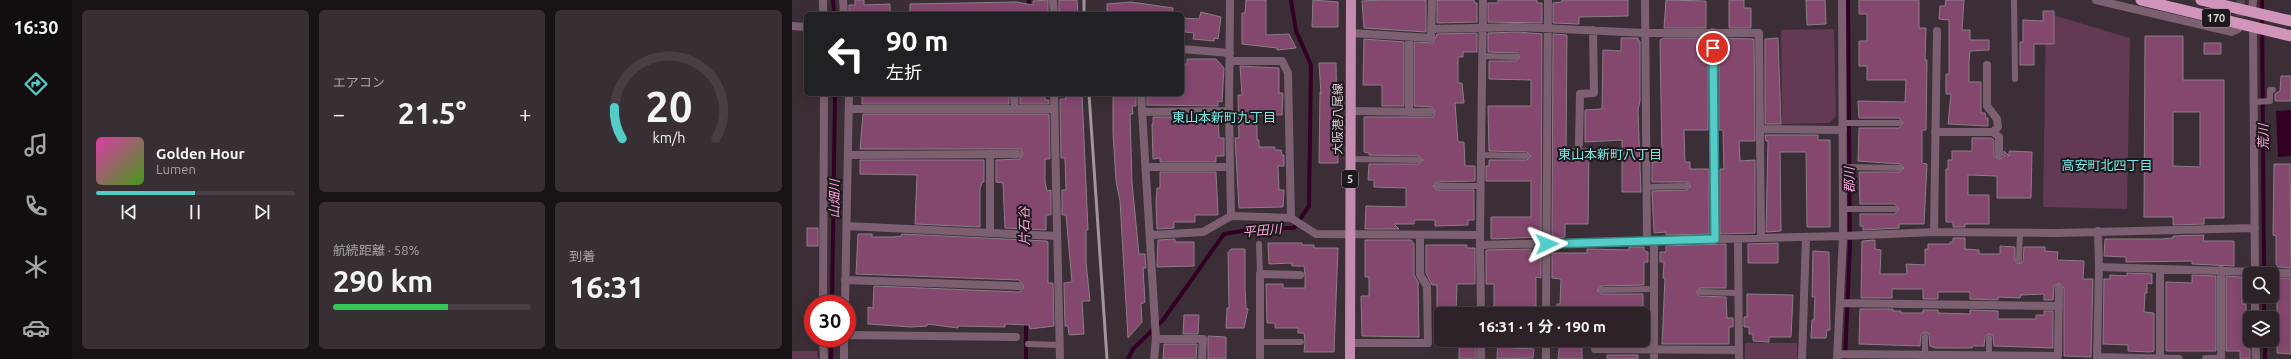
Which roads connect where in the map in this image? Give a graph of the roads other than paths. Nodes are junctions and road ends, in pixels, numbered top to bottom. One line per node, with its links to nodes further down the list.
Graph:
1 (823, 0): 16 (street)
2 (843, 0): 17 (street)
3 (1053, 0): 18 (street)
4 (1230, 0): 37 (street)
5 (1351, 0): 31 (main road, 大阪港八尾線 / 5)
6 (1432, 0): 26 (street)
7 (1483, 0): 23 (street)
8 (1548, 0): 25 (street)
9 (1645, 0): 32 (street)
10 (1842, 0): 57 (street)
11 (2014, 0): 40 (lane)
12 (2096, 0): 27 (street)
13 (2141, 0): 24 (highway, 170)
14 (2201, 0): 19 (highway, 170)
15 (2253, 0): 19 (street)
16 (823, 12)
17 (844, 12)
18 (1054, 12)
19 (2252, 12): 20 (highway, 170)
20 (2291, 22)
21 (792, 26): 22 (street)
22 (804, 27)
23 (1483, 27): 25 (street); 26 (street); 36 (street)
24 (2253, 27): 33 (highway, 170); 47 (street)
25 (1548, 28): 28 (street); 100 (street)
26 (1432, 29): 34 (street)
27 (2238, 29)
28 (1593, 30): 32 (street); 61 (street)
29 (1937, 31): 59 (street)
30 (1713, 32): 32 (street); 58 (street); 96 (street)
31 (1351, 33): 34 (street); 52 (main road, 大阪港八尾線 / 5)
32 (1645, 33): 77 (street)
33 (2291, 36)
34 (1409, 37): 54 (street)
35 (1184, 49): 37 (street)
36 (1482, 56): 38 (lane); 66 (street)
37 (1230, 57): 51 (street); 81 (street)
38 (1516, 57)
39 (1987, 65): 60 (street)
40 (2015, 79)
41 (2274, 90): 47 (lane)
42 (824, 96): 119 (street)
43 (849, 96): 48 (street)
44 (1014, 96): 49 (street)
45 (1054, 96): 50 (street)
46 (1141, 96): 53 (street)
47 (2256, 102): 83 (street)
48 (850, 109): 49 (street); 65 (street)
49 (1015, 109): 50 (street)
50 (1054, 109): 92 (street)
51 (1229, 111): 53 (street); 71 (street)
52 (1350, 111): 54 (street); 68 (main road, 大阪港八尾線 / 5)
53 (1142, 112): 70 (street)
54 (1409, 112): 55 (street)
55 (1430, 112)
56 (1899, 123): 57 (lane)
57 (1843, 125): 58 (street); 72 (street)
58 (1760, 129): 95 (street)
59 (1935, 132): 60 (street); 85 (street)
60 (1993, 132): 64 (street)
61 (1579, 144)
62 (990, 154): 63 (street); 65 (street); 86 (street)
63 (1018, 154)
64 (1999, 154)
65 (849, 155): 82 (street)
66 (1481, 155): 67 (lane); 75 (street)
67 (1527, 156)
68 (1350, 159): 69 (lane); 89 (main road, 大阪港八尾線 / 5)
69 (1419, 160)
70 (1146, 167): 71 (street); 88 (street)
71 (1230, 167): 80 (street)
72 (1845, 167): 73 (lane); 78 (street)
73 (1900, 168)
74 (1437, 186): 75 (lane)
75 (1481, 186): 91 (street)
76 (1687, 186): 77 (lane)
77 (1646, 187): 98 (street)
78 (1845, 209): 79 (lane); 93 (street)
79 (1895, 209)
80 (1231, 216): 81 (street); 88 (street)
81 (1296, 221): 89 (street)
82 (847, 226): 86 (street); 112 (street)
83 (2255, 228): 84 (street); 104 (street)
84 (2098, 231): 87 (street); 103 (street)
85 (1934, 232): 87 (street); 93 (street)
86 (990, 233): 92 (street)
87 (2020, 233): 102 (lane)
88 (1151, 235): 126 (street)
89 (1350, 235): 90 (street); 132 (main road, 大阪港八尾線 / 5)
90 (1420, 235): 91 (street); 132 (street)
91 (1480, 235): 101 (street)
92 (1056, 236): 134 (street)
93 (1845, 236): 94 (street); 121 (street)
94 (1806, 237): 95 (street); 158 (street)
95 (1761, 238): 97 (street)
96 (1715, 239): 97 (street); 98 (street)
97 (1738, 239): 118 (street)
98 (1651, 241): 100 (street); 116 (street)
99 (1259, 244): 110 (lane)
100 (1547, 244): 101 (street); 124 (street)
101 (1480, 245): 123 (street)
102 (2019, 260)
103 (2099, 267): 105 (street); 159 (street)
104 (2256, 267)
105 (2160, 269): 106 (street); 159 (street)
106 (2221, 270): 107 (street); 161 (street)
107 (2243, 271)
108 (2279, 272): 109 (street)
109 (2291, 273)
110 (1260, 274): 111 (street); 130 (street)
111 (1300, 275)
112 (846, 280): 113 (street); 120 (street)
113 (1019, 286)
114 (2059, 288): 122 (street)
115 (1601, 290): 116 (lane)
116 (1654, 290): 141 (street)
117 (1700, 292): 118 (lane)
118 (1738, 293): 142 (street)
119 (823, 295)
120 (845, 295)
121 (1842, 303): 122 (street); 143 (street)
122 (2058, 306): 146 (street)
123 (1481, 307)
124 (1546, 307)
125 (856, 335): 128 (street)
126 (1156, 336): 150 (street); 151 (street)
127 (1925, 336): 144 (lane)
128 (1016, 337)
129 (1989, 338): 145 (lane)
130 (1260, 342): 131 (lane); 152 (street)
131 (1301, 342)
132 (1350, 343): 153 (main road, 大阪港八尾線 / 5)
133 (1028, 344): 134 (lane)
134 (1059, 345): 149 (street)
135 (823, 347): 147 (street)
136 (844, 347): 148 (street)
137 (1481, 347): 154 (street)
138 (1546, 347): 155 (street)
139 (2255, 347): 162 (street)
140 (1595, 350): 141 (street)
141 (1654, 350): 142 (street); 156 (street)
142 (1739, 350): 157 (street)
143 (1841, 355): 144 (street)
144 (1925, 357): 145 (street)
145 (1989, 357): 146 (street)
146 (2058, 358)
147 (824, 359)
148 (844, 359)
149 (1060, 359)
150 (1154, 359)
151 (1202, 359)
152 (1260, 359)
153 (1350, 359)
154 (1481, 359)
155 (1546, 359)
156 (1654, 359)
157 (1739, 359)
158 (1802, 359)
159 (2160, 359): 160 (street)
160 (2179, 359)
161 (2206, 359)
162 (2256, 359)

